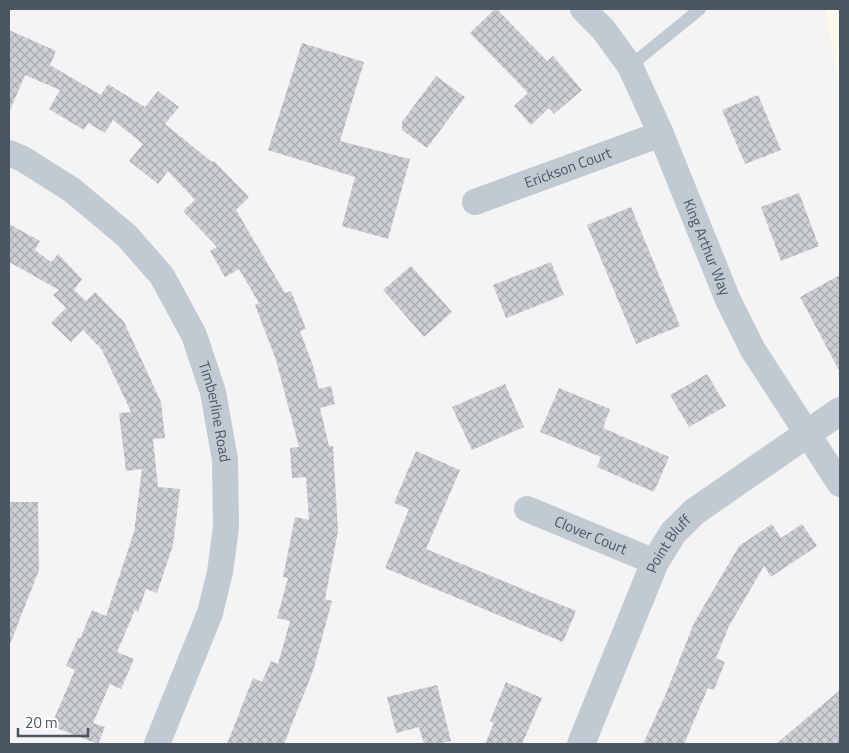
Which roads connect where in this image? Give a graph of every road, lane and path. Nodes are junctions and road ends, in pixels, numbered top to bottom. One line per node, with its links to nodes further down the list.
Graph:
1 (583, 9): 3 (street, King Arthur Way)
2 (700, 9): 3 (lane)
3 (630, 66): 4 (street, King Arthur Way)
4 (661, 134): 6 (street, Erickson Court); 8 (street, King Arthur Way)
5 (9, 153): 12 (street, Timberline Road)
6 (475, 202)
7 (840, 411): 8 (street, Point Bluff)
8 (807, 434): 9 (street, King Arthur Way); 11 (street, Point Bluff)
9 (840, 484)
10 (527, 509): 11 (street, Clover Court)
11 (655, 562): 13 (street, Point Bluff)
12 (157, 744)
13 (581, 744)

